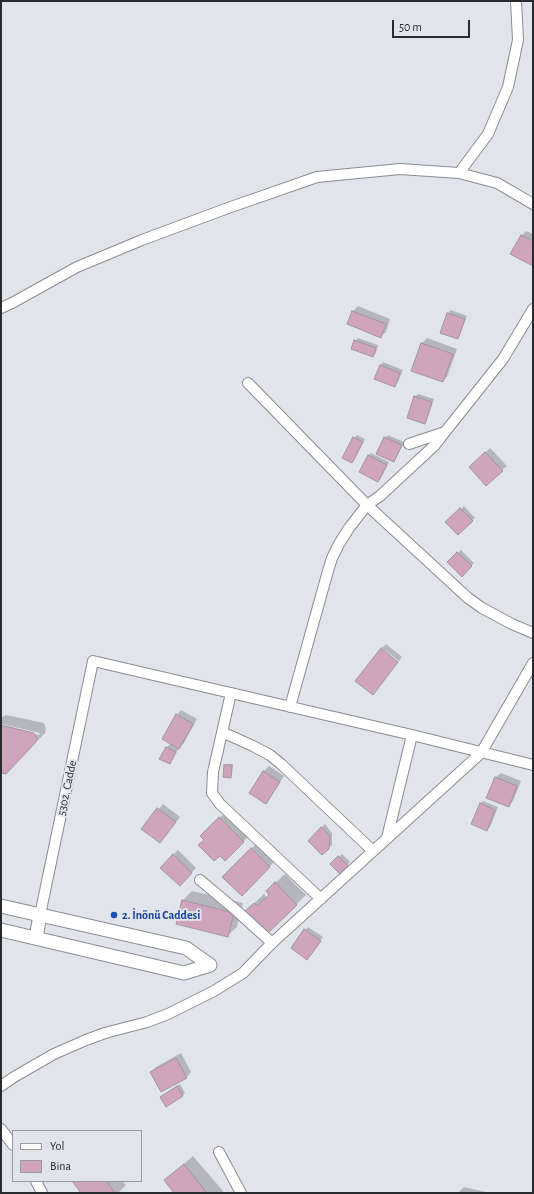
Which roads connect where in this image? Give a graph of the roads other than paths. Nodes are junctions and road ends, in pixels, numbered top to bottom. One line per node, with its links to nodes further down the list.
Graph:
1 (516, 1): 2 (street)
2 (459, 173): 3 (street); 4 (street)
3 (533, 204)
4 (1, 308)
5 (533, 309): 7 (street)
6 (248, 383): 9 (street)
7 (445, 432): 8 (street); 9 (street)
8 (409, 444)
9 (367, 505): 10 (street); 13 (street)
10 (533, 633)
11 (533, 663): 16 (street)
12 (231, 693): 13 (street); 14 (street); 23 (street, 5302. Cadde)
13 (290, 707): 15 (street)
14 (222, 732): 19 (street); 21 (street)
15 (412, 735): 16 (street); 18 (street)
16 (481, 753): 17 (street); 18 (street)
17 (533, 765)
18 (387, 838): 19 (street)
19 (373, 851): 21 (street)
20 (200, 880): 26 (street)
21 (321, 899): 26 (street)
22 (1, 906): 23 (main road)
23 (40, 915): 25 (main road); 25 (main road)
24 (1, 930): 25 (main road)
25 (36, 938)
26 (272, 943): 27 (street)
27 (1, 1086)
28 (1, 1129): 29 (street)
29 (12, 1144)
30 (219, 1152): 33 (street)
31 (36, 1182): 32 (street)
32 (42, 1193)
33 (240, 1193)

